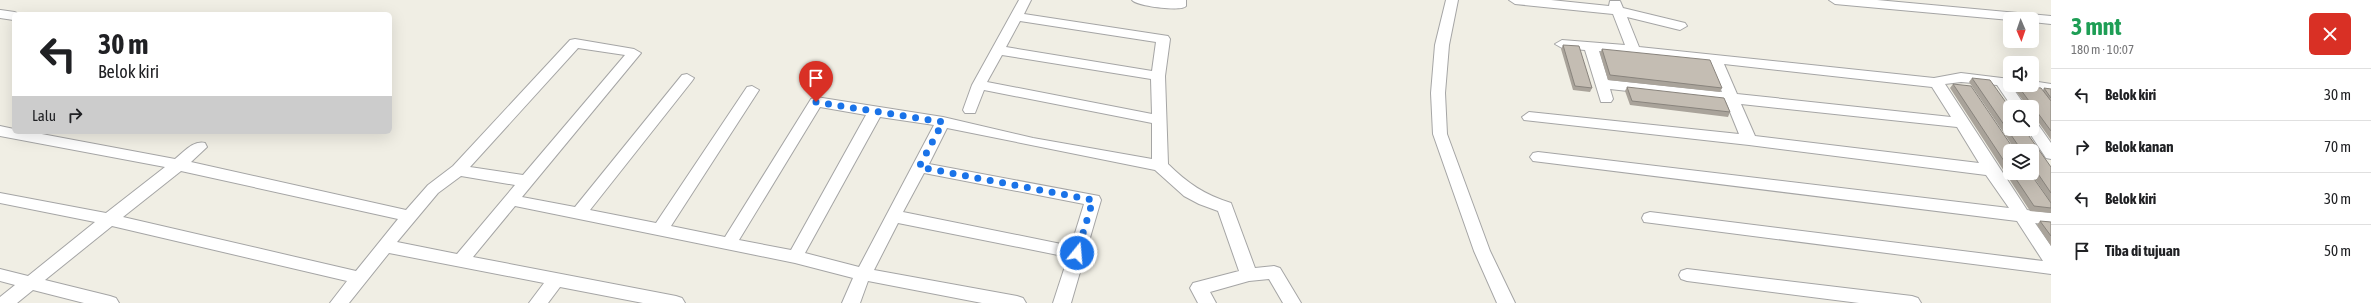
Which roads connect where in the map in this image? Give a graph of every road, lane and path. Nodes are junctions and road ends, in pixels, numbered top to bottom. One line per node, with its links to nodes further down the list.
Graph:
1 (1025, 0): 10 (street)
2 (1138, 0): 3 (street)
3 (1180, 0)
4 (1452, 0): 83 (street)
5 (1515, 0): 7 (street)
6 (1835, 0): 11 (street)
7 (1616, 6): 12 (street); 16 (street)
8 (0, 14): 9 (lane)
9 (12, 16)
10 (1016, 17): 15 (street); 18 (street)
11 (2051, 20)
12 (1680, 26)
13 (1562, 44): 14 (street)
14 (1591, 46): 16 (street); 22 (street)
15 (998, 50): 18 (street); 23 (street)
16 (1634, 50): 17 (street)
17 (1715, 60): 20 (street); 27 (street)
18 (1158, 76): 32 (street)
19 (687, 78): 51 (street)
20 (1937, 83): 21 (street); 34 (street)
21 (2003, 83)
22 (1602, 84): 27 (street); 28 (street)
23 (979, 85): 29 (street); 32 (street)
24 (2039, 87): 25 (street)
25 (2051, 88)
26 (752, 90): 58 (street)
27 (1730, 97): 34 (street); 39 (street)
28 (1606, 99)
29 (970, 110)
30 (875, 112): 33 (street); 59 (street); 62 (street)
31 (1529, 117): 39 (street)
32 (1159, 120): 44 (street)
33 (943, 122): 44 (street); 45 (street)
34 (1963, 123): 47 (street)
35 (0, 131): 36 (street)
36 (12, 133)
37 (16, 134): 43 (street)
38 (2039, 136): 41 (street)
39 (1749, 140): 47 (street)
40 (200, 147): 43 (street)
41 (2051, 154)
42 (1538, 157): 54 (street)
43 (180, 165): 52 (street); 57 (street)
44 (1160, 166): 68 (street)
45 (919, 167): 53 (street); 61 (street)
46 (458, 170): 48 (street); 48 (street); 52 (street)
47 (1991, 170): 54 (street)
48 (526, 181): 50 (street)
49 (0, 198): 57 (street)
50 (510, 200): 51 (street); 64 (street)
51 (580, 212): 58 (street)
52 (410, 216): 60 (street)
53 (893, 216): 61 (street); 66 (street)
54 (2025, 217): 56 (street); 63 (street)
55 (1650, 218): 65 (street)
56 (2051, 219)
57 (111, 220): 70 (street); 72 (street)
58 (660, 230): 59 (street)
59 (728, 245): 62 (street)
60 (385, 246): 64 (street); 70 (street)
61 (1077, 253): 80 (street)
62 (795, 257): 66 (street)
63 (2051, 259)
64 (461, 260): 71 (street)
65 (2051, 268)
66 (863, 274): 78 (street); 79 (street)
67 (0, 275): 72 (street)
68 (1248, 275): 81 (street); 82 (street)
69 (1687, 275): 84 (street)
70 (360, 278): 75 (street)
71 (556, 280): 76 (street); 77 (street)
72 (32, 282): 73 (street); 74 (street)
73 (5, 303)
74 (110, 303)
75 (339, 303)
76 (538, 303)
77 (676, 303)
78 (851, 303)
79 (1018, 303)
80 (1062, 303)
81 (1207, 303)
82 (1292, 303)
83 (1506, 303)
84 (1912, 303)

